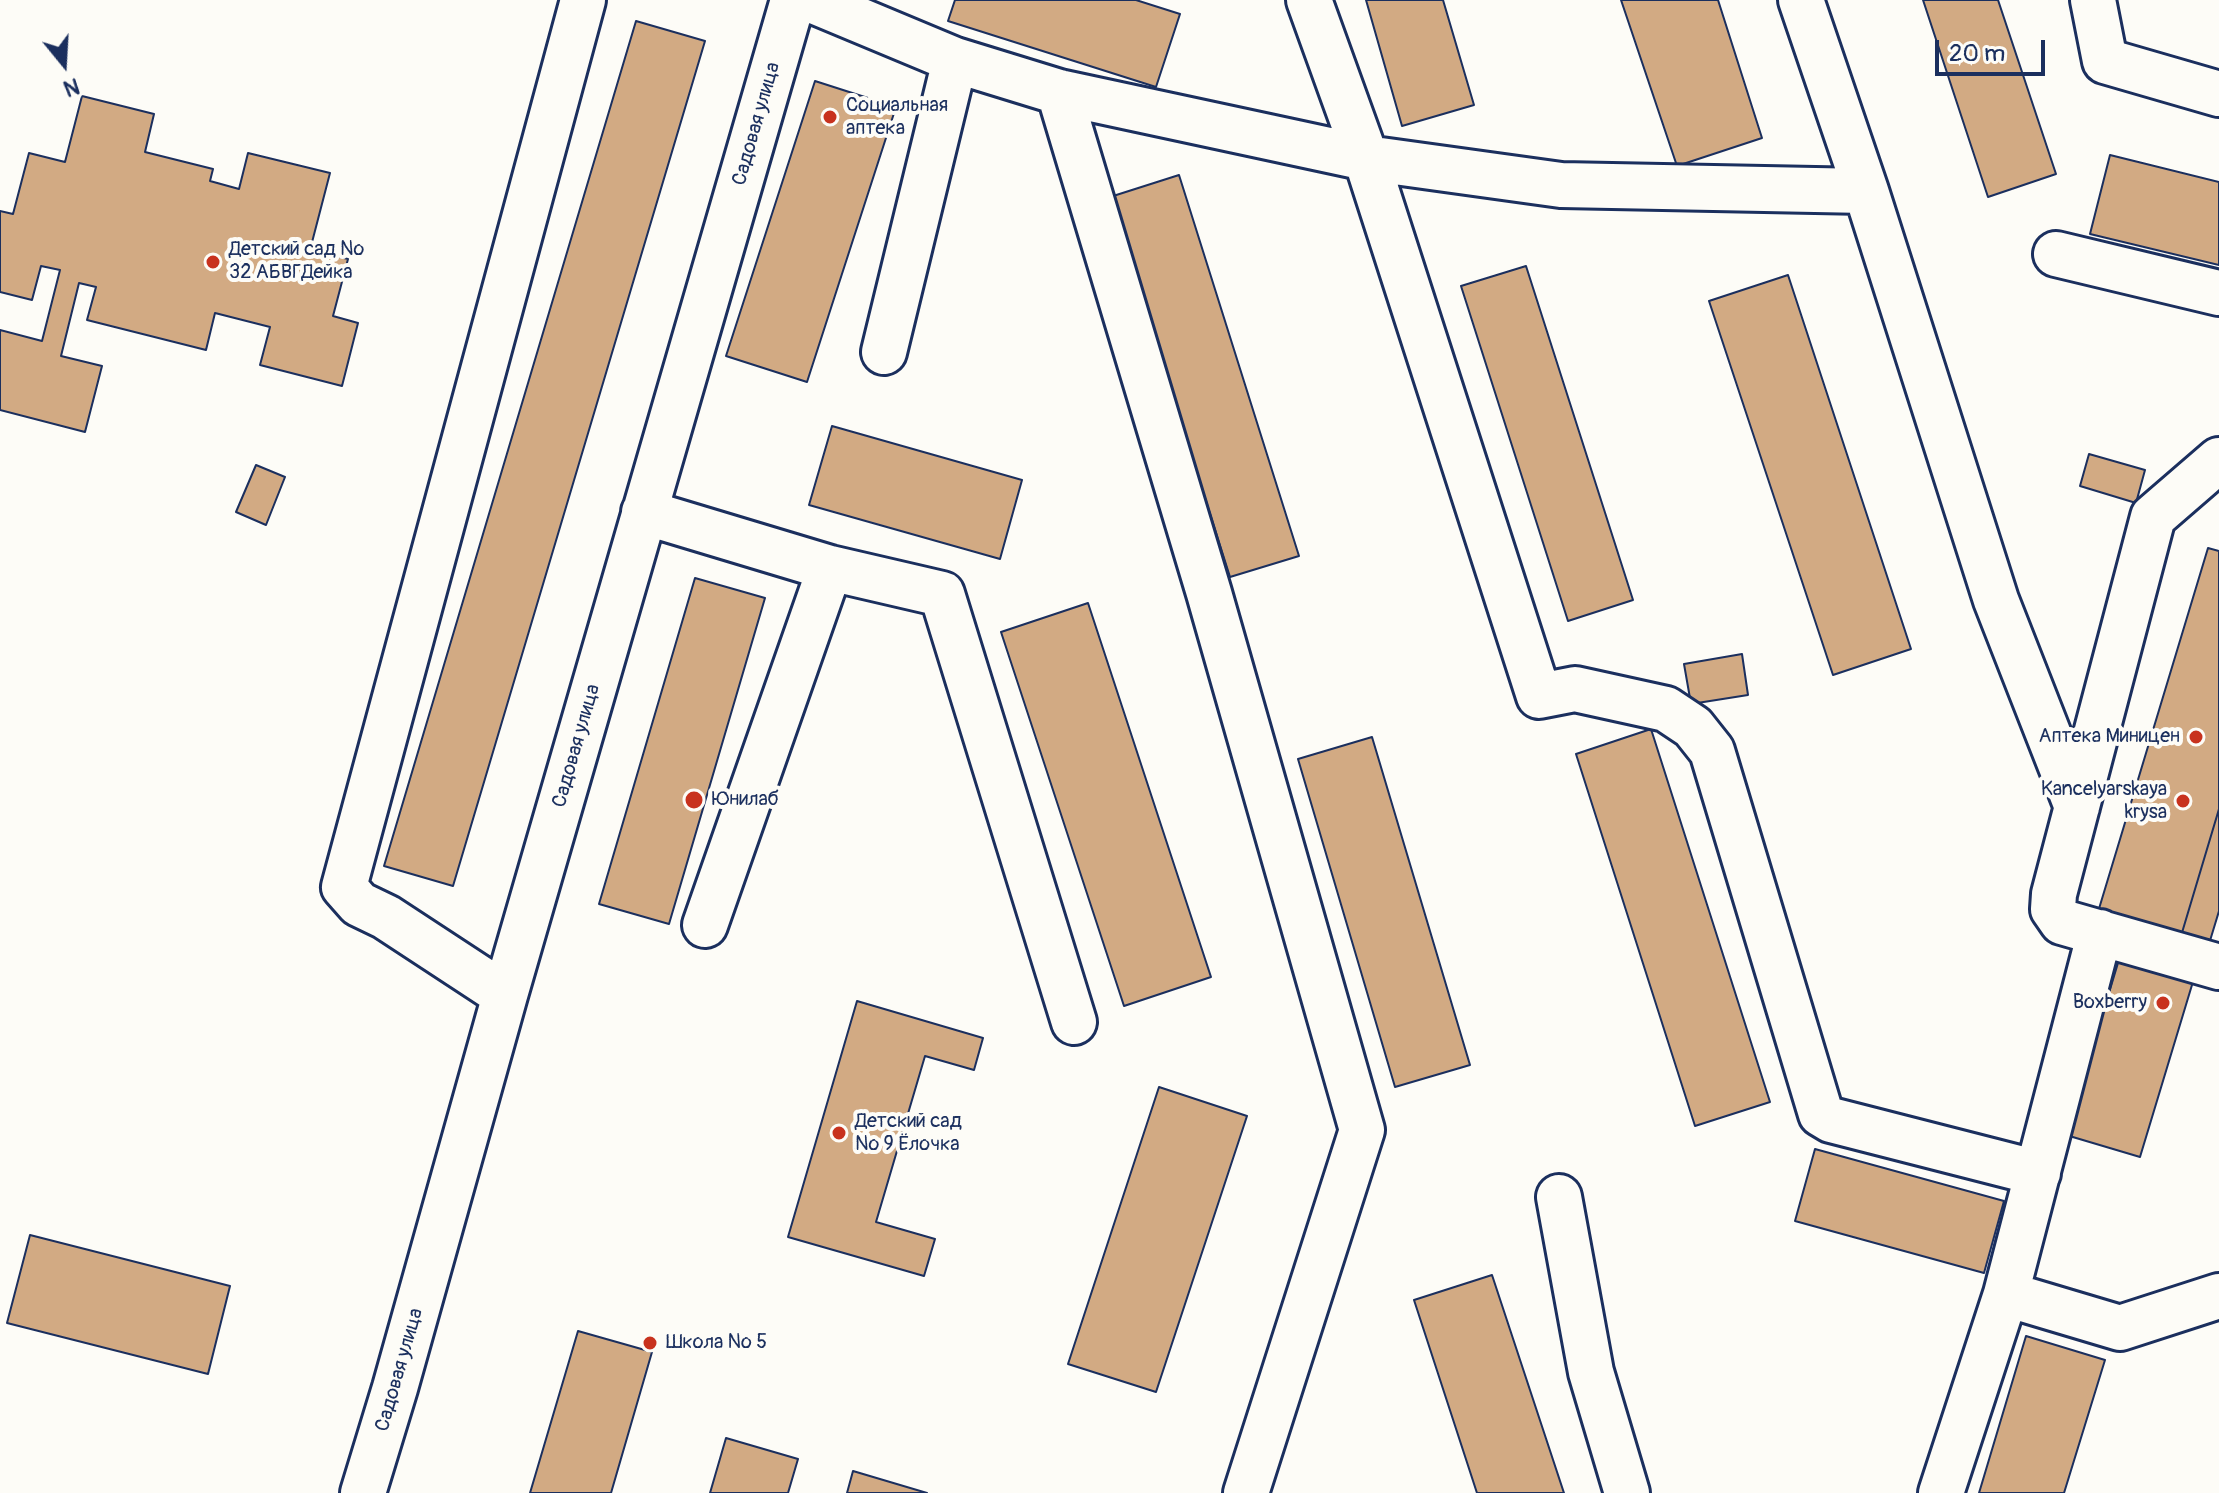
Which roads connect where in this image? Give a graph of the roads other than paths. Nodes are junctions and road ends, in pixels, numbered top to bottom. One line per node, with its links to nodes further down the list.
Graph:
1 (583, 0): 22 (street)
2 (793, 0): 16 (street, Садовая улица)
3 (811, 0): 7 (street)
4 (1309, 0): 10 (street)
5 (1801, 0): 11 (street)
6 (2093, 0): 9 (street)
7 (955, 60): 8 (street); 14 (street)
8 (1059, 92): 10 (street); 29 (street)
9 (2219, 94)
10 (1366, 158): 11 (street); 24 (street)
11 (1866, 191): 18 (street)
12 (2056, 254): 13 (street)
13 (2219, 293)
14 (884, 352)
15 (2219, 460): 18 (street)
16 (644, 512): 17 (street); 22 (street, Садовая улица)
17 (830, 568): 19 (street); 23 (street)
18 (2077, 807): 20 (street)
19 (705, 925)
20 (2100, 932): 21 (street); 24 (street)
21 (2219, 967)
22 (505, 995): 28 (street, Садовая улица)
23 (1074, 1022)
24 (2038, 1173): 26 (street)
25 (1559, 1197): 30 (street)
26 (2006, 1294): 27 (street); 31 (street)
27 (2219, 1296)
28 (363, 1493)
29 (1246, 1493)
30 (1627, 1493)
31 (1941, 1493)

